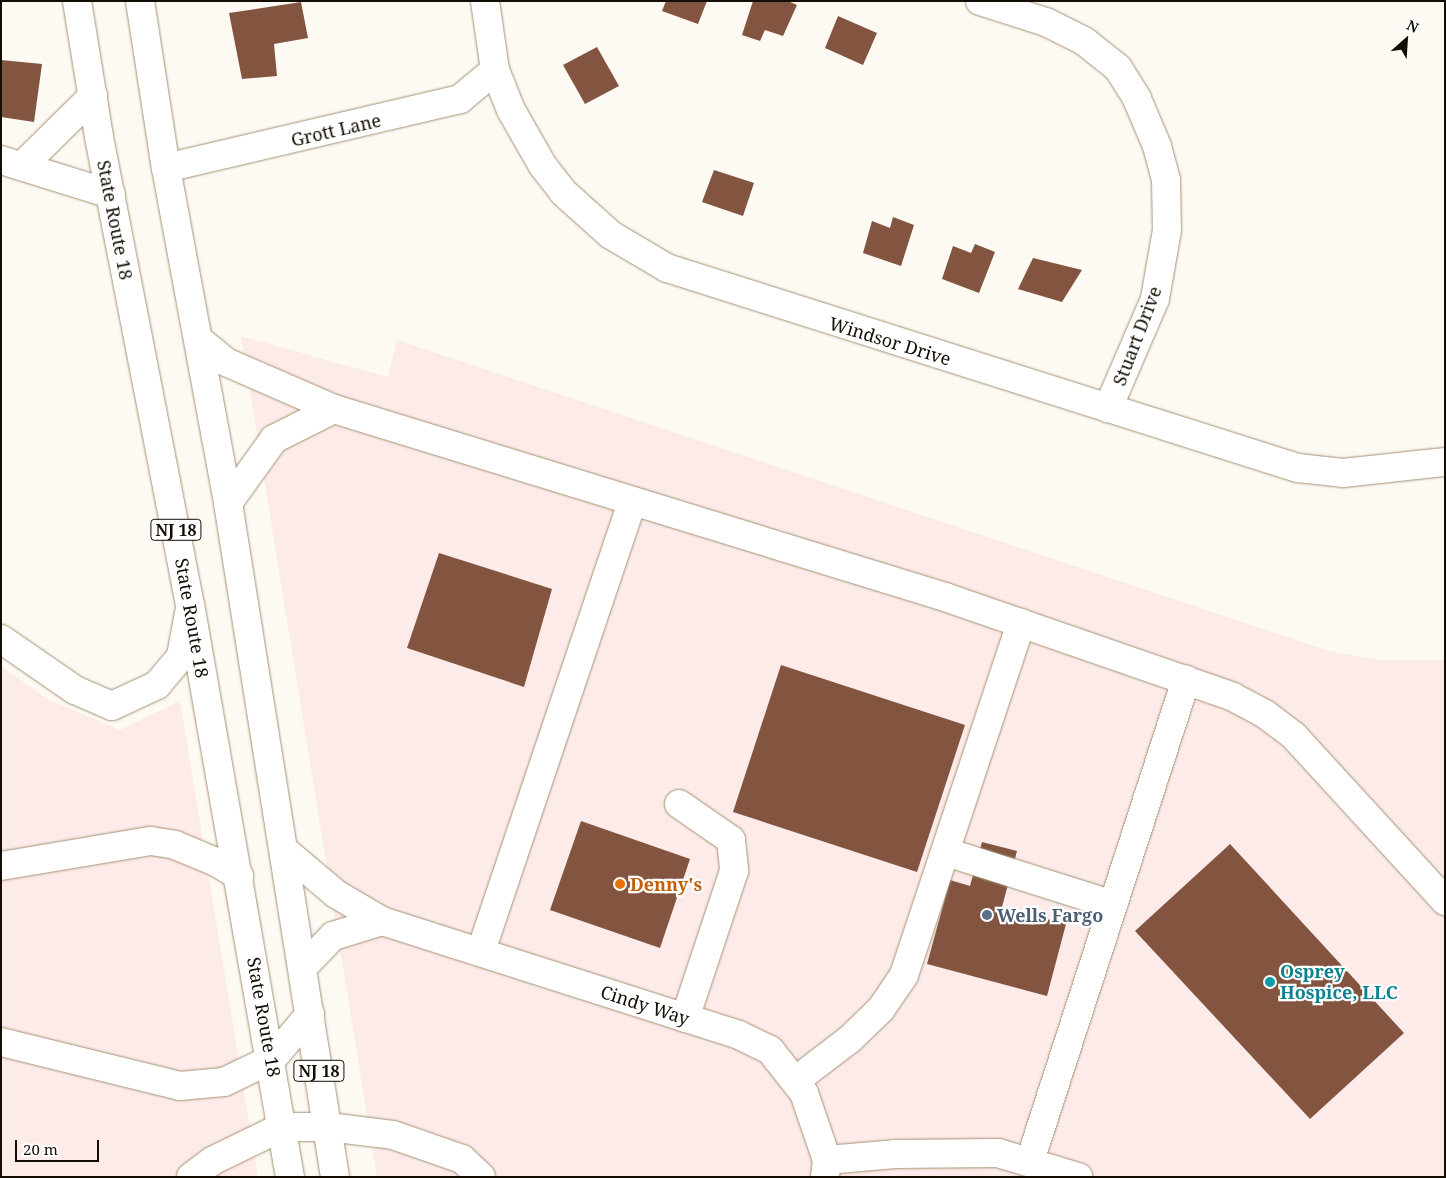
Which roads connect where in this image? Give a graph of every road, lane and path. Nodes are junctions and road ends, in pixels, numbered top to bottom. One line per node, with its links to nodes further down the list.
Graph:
1 (77, 1): 6 (main road, State Route 18 / NJ 18)
2 (140, 1): 8 (main road, NJ 18)
3 (485, 1): 5 (main road, Windsor Drive)
4 (980, 1): 11 (main road, Stuart Drive)
5 (495, 70): 8 (main road, Grott Lane); 11 (main road, Windsor Drive)
6 (93, 96): 7 (main road); 9 (main road, State Route 18 / NJ 18)
7 (12, 163): 9 (main road)
8 (166, 168): 10 (main road, NJ 18)
9 (110, 194): 16 (main road, State Route 18 / NJ 18)
10 (199, 340): 12 (main road); 15 (main road, NJ 18)
11 (1108, 408): 13 (main road, Windsor Drive)
12 (334, 409): 14 (main road); 15 (main road)
13 (1445, 462)
14 (632, 502): 17 (main road); 28 (main road)
15 (228, 503): 21 (main road, NJ 18)
16 (190, 604): 18 (main road); 24 (main road, State Route 18 / NJ 18)
17 (1021, 623): 19 (main road); 22 (main road)
18 (1, 639)
19 (1186, 680): 25 (main road); 26 (main road)
20 (679, 804): 31 (main road)
21 (285, 851): 27 (main road, Cindy Way); 29 (main road, NJ 18)
22 (946, 852): 26 (main road); 36 (main road)
23 (1, 866): 24 (main road)
24 (239, 876): 35 (main road, State Route 18 / NJ 18)
25 (1445, 901)
26 (1113, 905): 39 (main road)
27 (382, 921): 28 (main road, Cindy Way); 29 (main road)
28 (481, 951): 31 (main road, Cindy Way)
29 (303, 967): 30 (main road, NJ 18)
30 (310, 1014): 35 (main road); 38 (main road, NJ 18)
31 (685, 1018): 36 (main road, Cindy Way)
32 (1, 1042): 33 (main road)
33 (39, 1052): 34 (main road); 35 (main road)
34 (1, 1053)
35 (272, 1059): 37 (main road, State Route 18 / NJ 18)
36 (796, 1082): 41 (main road, Cindy Way)
37 (282, 1127): 38 (main road); 42 (main road); 43 (main road, State Route 18 / NJ 18)
38 (328, 1127): 44 (main road, NJ 18); 45 (main road)
39 (1030, 1161): 40 (main road); 46 (main road)
40 (932, 1165): 41 (main road)
41 (826, 1168)
42 (191, 1177)
43 (290, 1177)
44 (335, 1177)
45 (481, 1177)
46 (1078, 1177)

